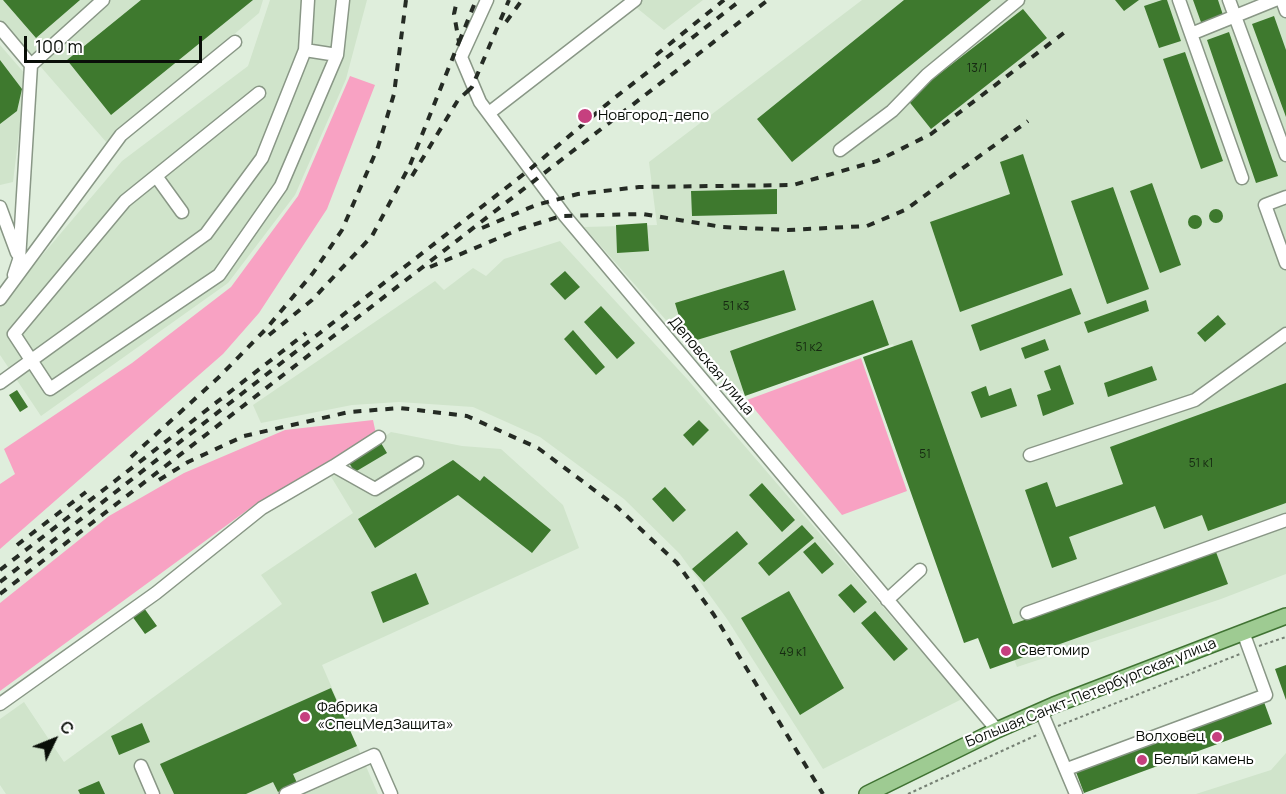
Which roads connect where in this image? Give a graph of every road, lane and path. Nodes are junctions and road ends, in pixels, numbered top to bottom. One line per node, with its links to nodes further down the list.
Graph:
1 (103, 0): 18 (street)
2 (308, 0): 16 (street)
3 (343, 0): 17 (street)
4 (487, 0): 20 (street, Деповская улица)
5 (635, 0): 20 (street)
6 (1018, 0): 21 (street)
7 (1179, 0): 14 (street)
8 (1229, 0): 12 (street)
9 (1275, 0): 12 (street)
10 (1282, 0): 11 (street)
11 (1286, 11)
12 (1235, 16): 14 (street); 22 (street)
13 (0, 28): 18 (street)
14 (1191, 34): 24 (street)
15 (235, 42): 30 (street)
16 (305, 50): 17 (street); 32 (street)
17 (337, 56): 32 (street)
18 (31, 64): 28 (street)
19 (259, 93): 23 (street)
20 (489, 113): 40 (street, Деповская улица)
21 (840, 150)
22 (1286, 155)
23 (156, 176): 27 (street); 32 (street)
24 (1242, 178)
25 (1286, 197): 29 (street)
26 (0, 207): 28 (street)
27 (182, 212)
28 (19, 260): 30 (street)
29 (1286, 263)
30 (4, 295)
31 (1286, 334): 35 (street)
32 (32, 361): 33 (street)
33 (0, 383)
34 (380, 437): 37 (street)
35 (1030, 455)
36 (417, 463): 37 (street)
37 (334, 466): 46 (street)
38 (1286, 520): 41 (street)
39 (920, 570): 40 (street)
40 (887, 600): 49 (street, Деповская улица)
41 (1027, 613)
42 (1286, 616): 43 (main road, Большая Санкт-Петербургская улица)
43 (1243, 632): 45 (street); 47 (main road, Большая Санкт-Петербургская улица)
44 (1286, 637): 45 (path)
45 (1250, 650): 48 (path); 51 (street)
46 (0, 704)
47 (1041, 711): 48 (street); 49 (main road, Большая Санкт-Петербургская улица)
48 (1051, 729): 51 (street); 56 (path)
49 (997, 730): 55 (main road, Большая Санкт-Петербургская улица)
50 (141, 766): 52 (street)
51 (1067, 769): 57 (street)
52 (153, 794)
53 (286, 794): 54 (street)
54 (391, 794)
55 (867, 794)
56 (908, 794)
57 (1076, 794)

